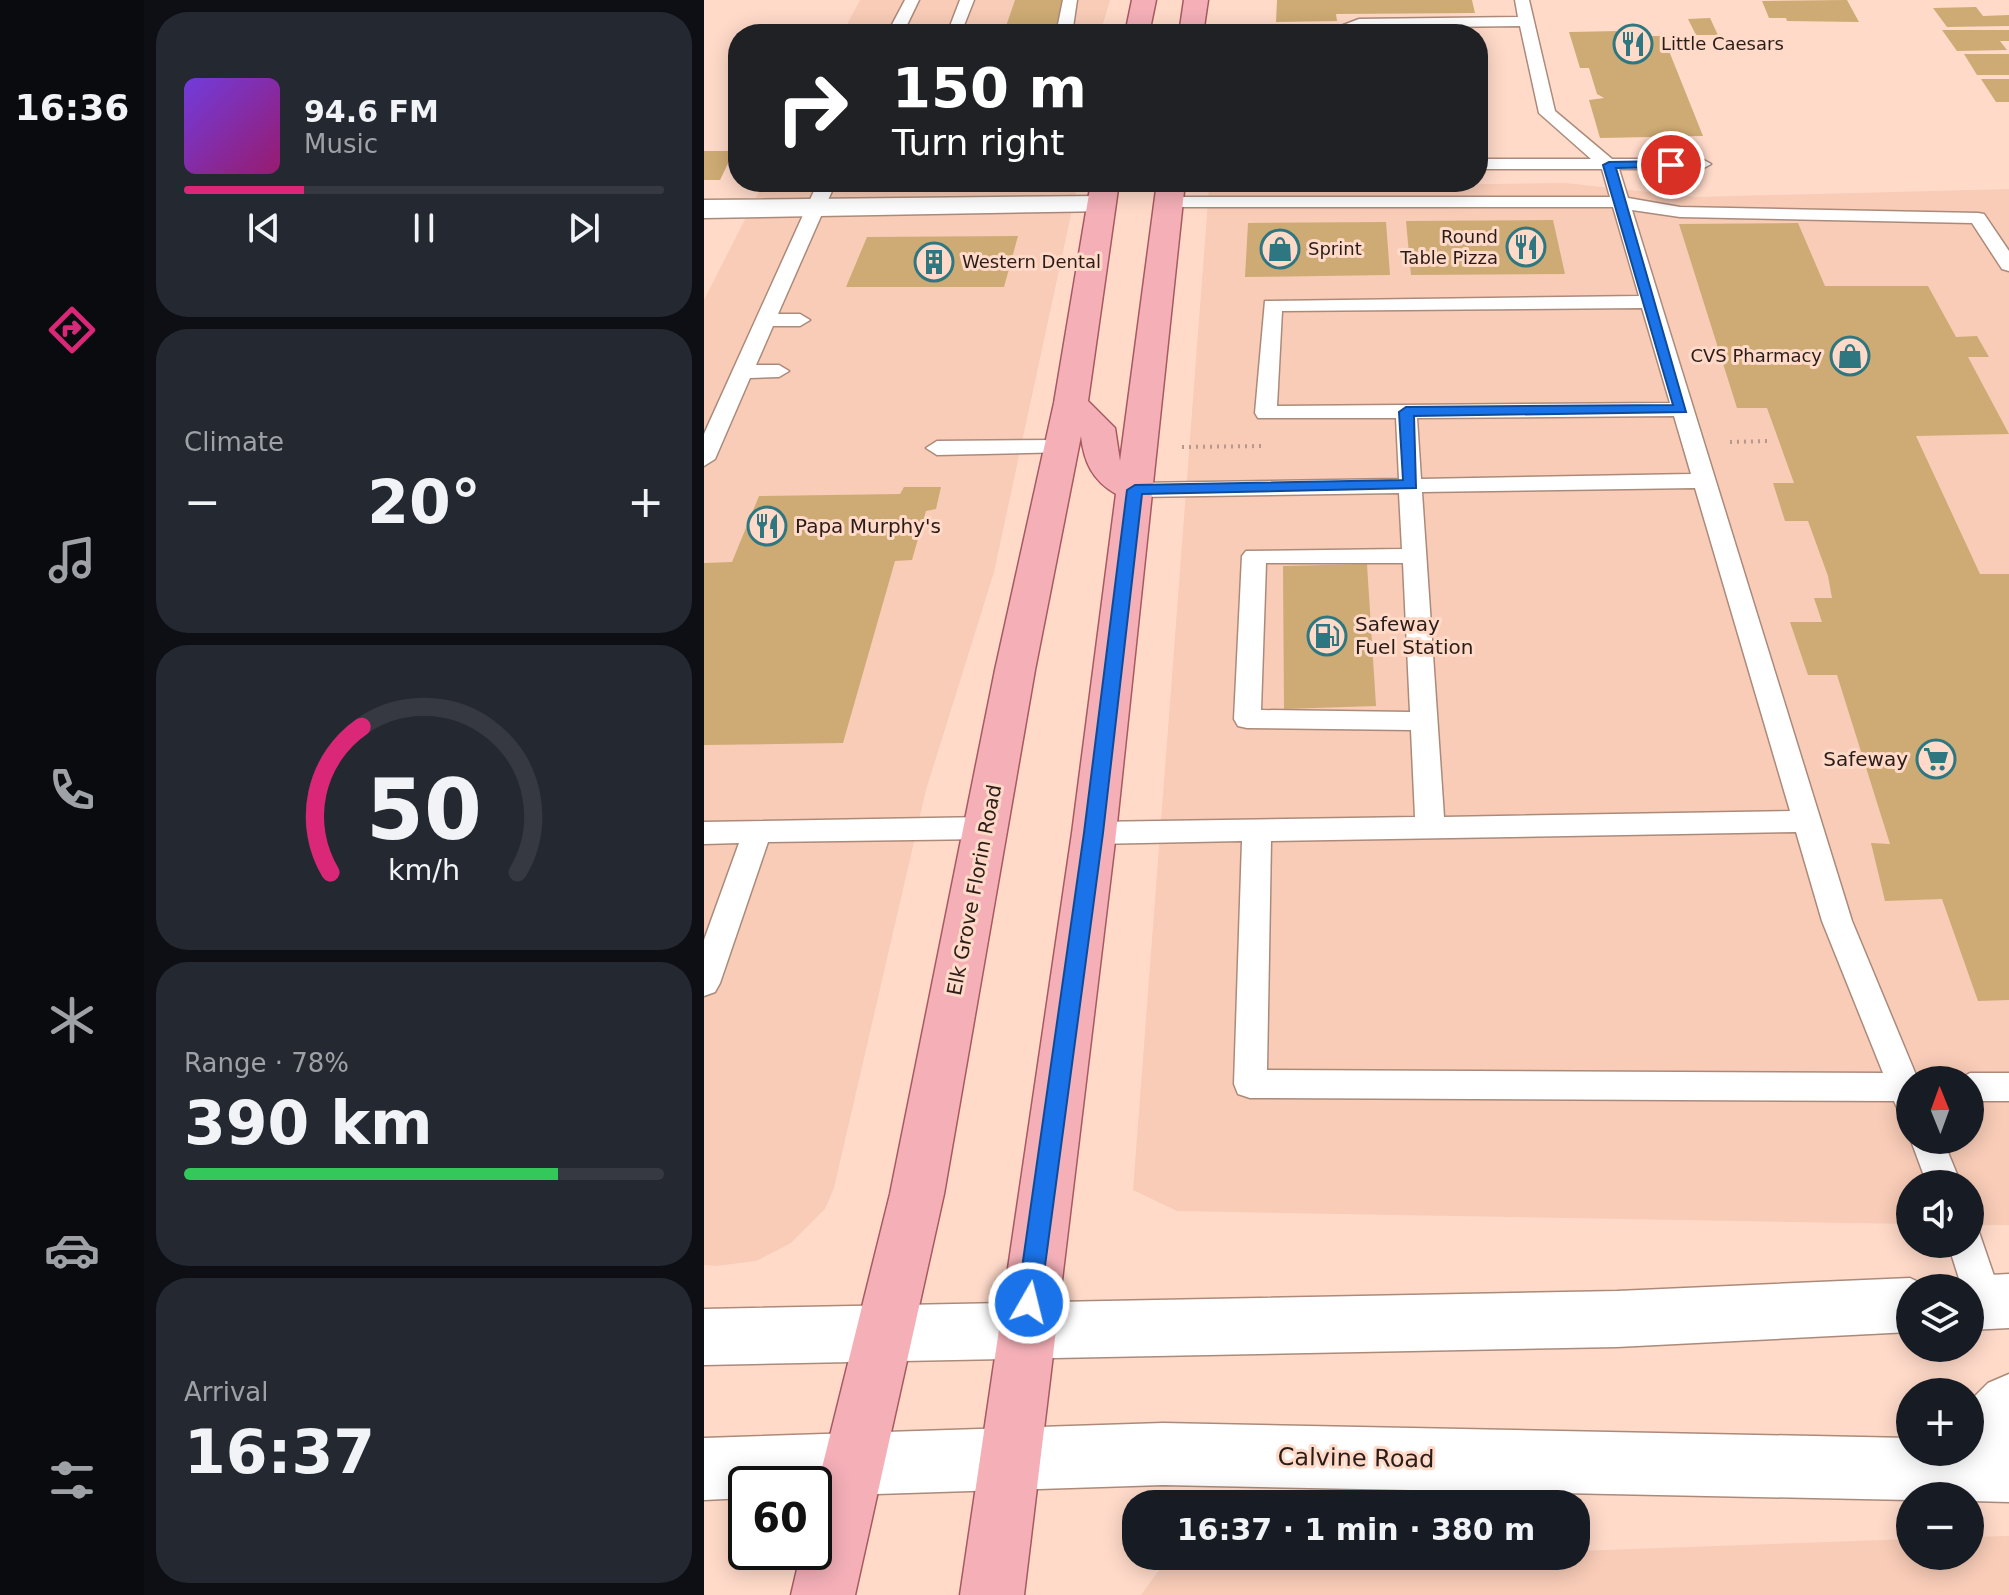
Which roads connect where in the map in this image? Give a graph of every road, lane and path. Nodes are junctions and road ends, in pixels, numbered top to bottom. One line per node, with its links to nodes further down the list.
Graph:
1 (912, 0): 7 (lane)
2 (967, 0): 8 (lane)
3 (1070, 0): 9 (lane)
4 (1144, 0): 10 (main road)
5 (1196, 0): 11 (main road)
6 (1525, 10): 12 (lane); 15 (lane)
7 (900, 24)
8 (958, 24)
9 (1066, 24)
10 (1139, 24)
11 (1192, 24)
12 (1359, 24)
13 (1488, 164): 15 (lane)
14 (1702, 164): 15 (lane)
15 (1609, 165): 19 (lane)
16 (1170, 192): 19 (lane); 35 (main road)
17 (1103, 194): 18 (main road); 27 (main road, Elk Grove Florin Road)
18 (821, 195): 20 (main road); 23 (lane)
19 (1618, 202): 21 (lane); 22 (lane)
20 (704, 209)
21 (2009, 265)
22 (1649, 302): 28 (lane); 29 (lane)
23 (767, 320): 24 (lane); 26 (lane)
24 (800, 320)
25 (779, 371): 26 (lane)
26 (744, 372): 32 (lane)
27 (1071, 403): 30 (main road, Elk Grove Florin Road); 35 (main road)
28 (1681, 409): 29 (lane); 33 (lane)
29 (1406, 412): 34 (lane)
30 (1061, 447): 31 (lane); 40 (main road, Elk Grove Florin Road)
31 (937, 448)
32 (704, 459)
33 (1703, 481): 34 (lane); 38 (lane)
34 (1410, 485): 35 (lane); 36 (lane)
35 (1135, 490): 44 (main road)
36 (1415, 556): 37 (lane); 37 (lane)
37 (1424, 721): 39 (lane)
38 (1806, 821): 39 (lane); 46 (lane)
39 (1430, 826): 41 (lane)
40 (986, 828): 42 (lane); 54 (main road, Elk Grove Florin Road)
41 (1257, 828): 44 (lane); 49 (lane)
42 (757, 832): 43 (lane); 45 (lane)
43 (704, 833)
44 (1094, 833): 53 (main road)
45 (704, 983)
46 (1898, 1066)
47 (1984, 1087): 48 (lane)
48 (2009, 1087)
49 (1896, 1091)
50 (1971, 1258): 51 (lane)
51 (1988, 1302)
52 (1896, 1306): 53 (main road)
53 (1025, 1329): 54 (main road); 59 (main road)
54 (885, 1332): 55 (main road); 60 (main road, Elk Grove Florin Road)
55 (704, 1337)
56 (2009, 1404): 57 (main road)
57 (1984, 1430)
58 (1896, 1456): 59 (main road, Calvine Road)
59 (1009, 1459): 60 (main road, Calvine Road); 65 (main road)
60 (851, 1464): 62 (main road, Calvine Road); 64 (main road, Elk Grove Florin Road)
61 (1984, 1464): 63 (main road, Calvine Road)
62 (704, 1469)
63 (2009, 1471)
64 (823, 1595)
65 (992, 1595)

